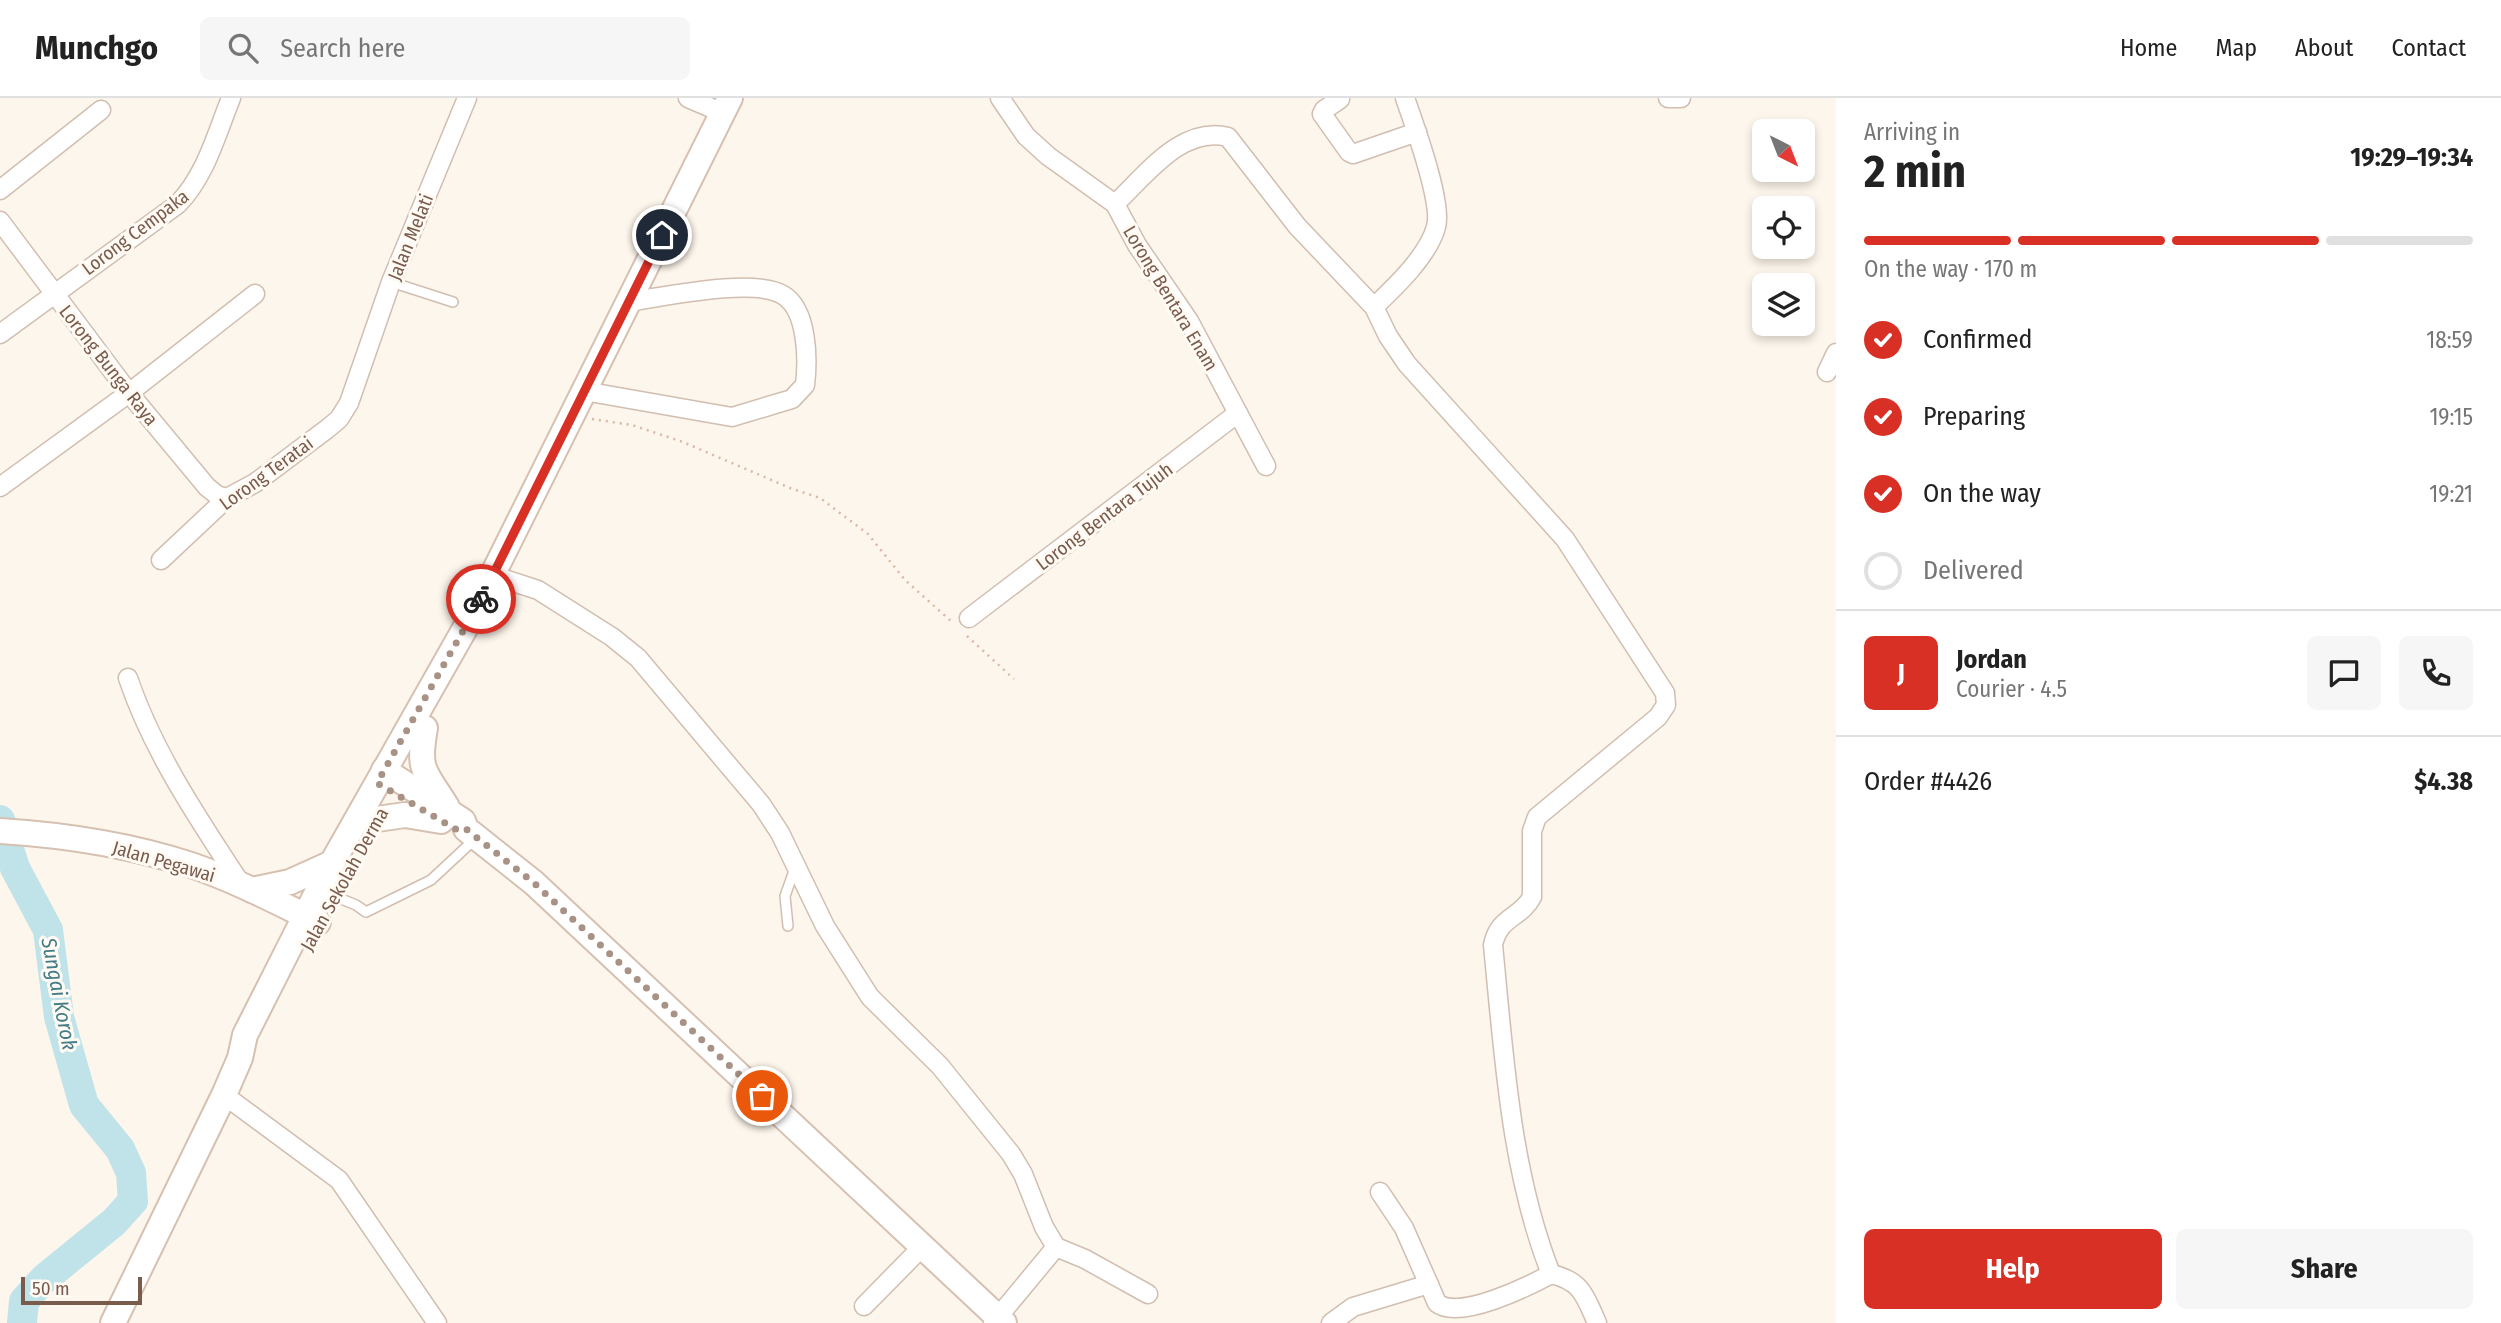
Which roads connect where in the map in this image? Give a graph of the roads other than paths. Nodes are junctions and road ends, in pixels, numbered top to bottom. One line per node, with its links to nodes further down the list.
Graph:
1 (231, 98): 16 (street, Lorong Cempaka)
2 (467, 98): 15 (street, Jalan Melati)
3 (688, 98): 9 (street)
4 (1000, 98): 13 (street)
5 (1405, 98): 11 (street)
6 (1668, 98): 7 (street)
7 (1681, 98)
8 (1340, 99): 11 (street)
9 (727, 105): 19 (street, Jalan Sekolah Derma)
10 (101, 110): 12 (street)
11 (1417, 132): 20 (street)
12 (0, 190)
13 (1115, 204): 20 (street); 27 (street, Lorong Bentara Enam)
14 (0, 220): 16 (street, Lorong Bunga Raya)
15 (391, 282): 18 (lane); 24 (street, Jalan Melati)
16 (53, 294): 21 (street, Lorong Cempaka); 26 (street, Lorong Bunga Raya)
17 (255, 294): 26 (street)
18 (453, 302)
19 (628, 302): 25 (street, Jalan Sekolah Derma); 25 (street)
20 (1374, 307): 53 (street)
21 (0, 334)
22 (1836, 353): 23 (street)
23 (1827, 372)
24 (358, 379): 30 (street, Lorong Teratai)
25 (584, 391): 32 (street, Jalan Sekolah Derma)
26 (130, 393): 29 (street); 30 (street, Lorong Bunga Raya)
27 (1238, 414): 28 (street, Lorong Bentara Enam); 34 (street, Lorong Bentara Tujuh)
28 (1266, 466)
29 (0, 486)
30 (227, 498): 31 (street, Lorong Teratai)
31 (161, 560)
32 (492, 575): 33 (street, Jalan Sekolah Derma); 42 (street)
33 (472, 616): 36 (street, Jalan Sekolah Derma); 37 (street, Jalan Sekolah Derma)
34 (962, 625)
35 (128, 678): 43 (street)
36 (425, 728): 37 (street, Jalan Sekolah Derma); 39 (street)
37 (387, 781): 38 (street, Jalan Sekolah Derma); 39 (street); 41 (street, Jalan Sekolah Derma)
38 (377, 819): 39 (street); 44 (street, Jalan Sekolah Derma)
39 (458, 825): 44 (lane); 51 (street)
40 (0, 831): 43 (street, Jalan Pegawai)
41 (332, 863): 43 (street); 45 (street, Jalan Sekolah Derma)
42 (796, 866): 46 (lane); 52 (street)
43 (246, 887): 45 (street, Jalan Pegawai); 47 (street)
44 (334, 896): 45 (street, Jalan Sekolah Derma)
45 (312, 919): 47 (street, Jalan Sekolah Derma); 48 (street, Jalan Sekolah Derma)
46 (788, 926)
47 (286, 954): 48 (street, Jalan Sekolah Derma)
48 (240, 1058): 49 (street, Jalan Sekolah Derma)
49 (223, 1096): 58 (street, Jalan Sekolah Derma); 59 (street)
50 (1380, 1192): 54 (street)
51 (922, 1247): 56 (street); 57 (street)
52 (1056, 1247): 55 (street); 57 (street)
53 (1551, 1274): 54 (street); 61 (street)
54 (1429, 1284): 60 (street)
55 (1148, 1294)
56 (864, 1306)
57 (998, 1321)
58 (113, 1323)
59 (437, 1323)
60 (1331, 1323)
61 (1597, 1323)

